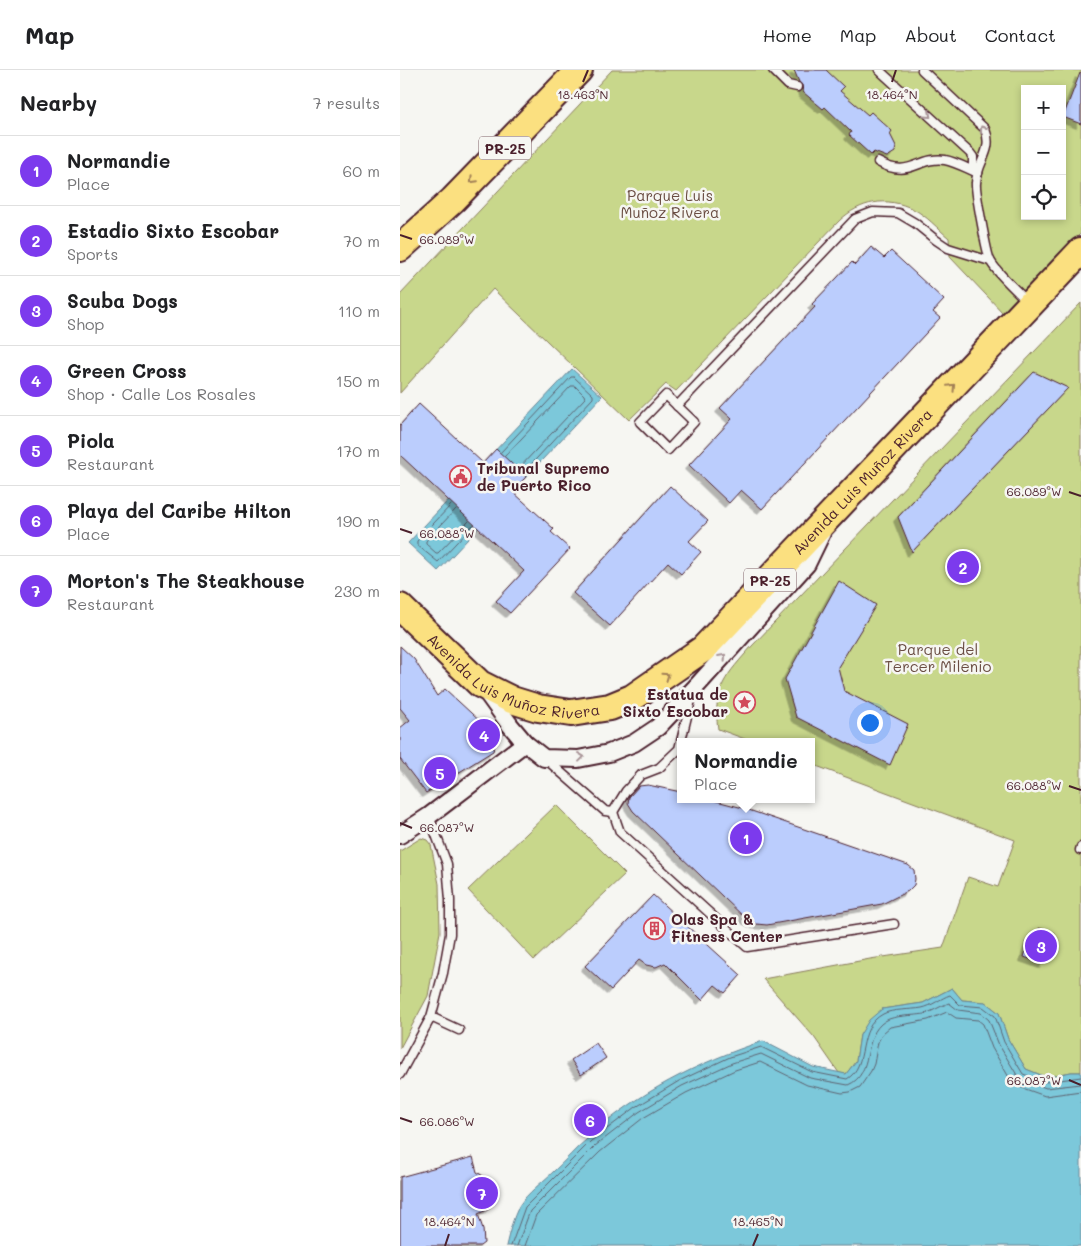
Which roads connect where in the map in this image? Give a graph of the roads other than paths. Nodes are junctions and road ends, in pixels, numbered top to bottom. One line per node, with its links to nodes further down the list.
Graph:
1 (579, 70): 8 (main road, PR-25, one-way to 8)
2 (773, 70): 5 (lane)
3 (879, 70): 7 (lane, one-way to 7)
4 (922, 70): 7 (lane, one-way to 4)
5 (797, 87)
6 (878, 162): 7 (lane)
7 (978, 173): 10 (lane)
8 (400, 248)
9 (1081, 251): 11 (main road, Avenida Luis Muñoz Rivera / PR-25)
10 (990, 261): 11 (lane); 12 (lane)
11 (1030, 304): 15 (main road, Avenida Luis Muñoz Rivera / PR-25, one-way to 11)
12 (677, 406): 13 (lane); 13 (lane)
13 (658, 441): 14 (lane)
14 (652, 448)
15 (830, 517): 17 (main road, Avenida Luis Muñoz Rivera / PR-25, one-way to 15); 18 (street, one-way to 15)
16 (400, 607): 17 (main road, Avenida Luis Muñoz Rivera / PR-25)
17 (480, 684): 20 (street)
18 (694, 689): 19 (lane); 22 (street, one-way to 18)
19 (683, 738)
20 (525, 743): 22 (street); 24 (street)
21 (677, 752): 23 (lane)
22 (544, 758): 23 (lane)
23 (613, 812): 26 (lane)
24 (429, 816): 25 (street); 27 (lane)
25 (400, 835)
26 (894, 924)
27 (431, 1017): 28 (lane); 29 (lane)
28 (459, 1030)
29 (400, 1074)

